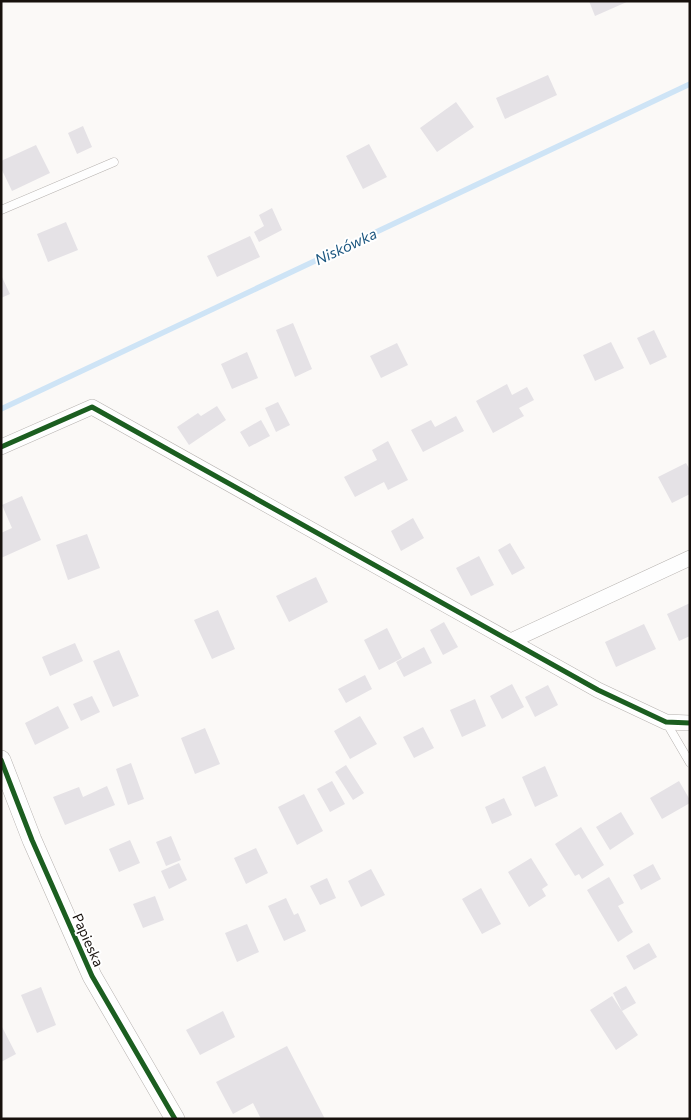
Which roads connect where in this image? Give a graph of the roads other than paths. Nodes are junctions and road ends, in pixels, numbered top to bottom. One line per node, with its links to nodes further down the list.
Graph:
1 (114, 162): 2 (lane)
2 (1, 210)
3 (1, 447): 5 (street)
4 (690, 558): 5 (street)
5 (511, 641): 6 (street)
6 (666, 722): 7 (street); 9 (lane)
7 (690, 723)
8 (1, 760): 10 (street, Papieska)
9 (690, 763)
10 (175, 1119)

